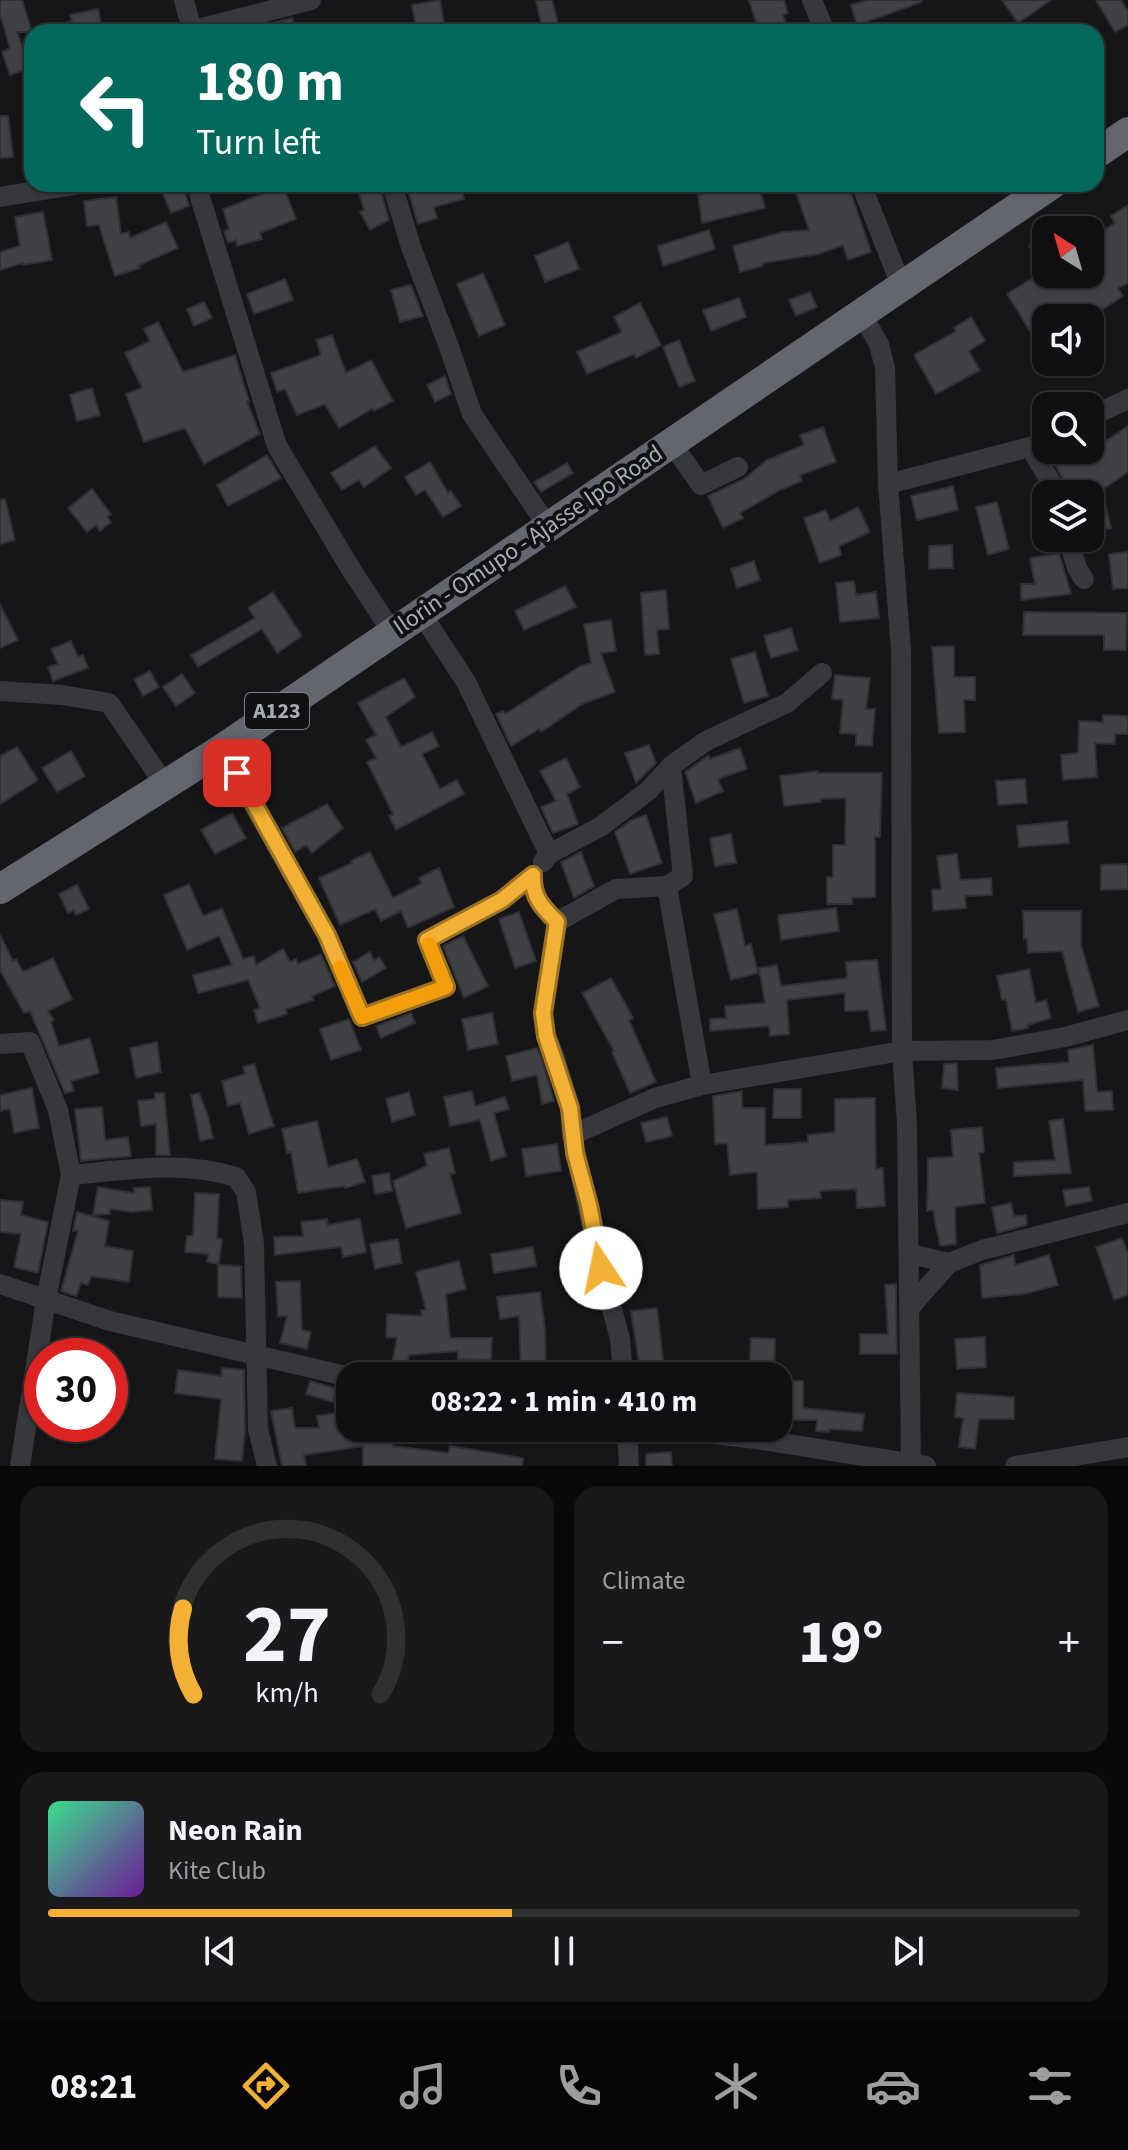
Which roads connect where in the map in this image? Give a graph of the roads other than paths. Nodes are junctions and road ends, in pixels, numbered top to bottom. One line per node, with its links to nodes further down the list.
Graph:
1 (184, 0): 4 (street)
2 (311, 0): 5 (street)
3 (812, 0): 6 (street)
4 (188, 24)
5 (217, 24)
6 (822, 24)
7 (1128, 132): 8 (highway)
8 (1104, 148)
9 (31, 192): 14 (street)
10 (198, 192): 27 (street)
11 (394, 192): 23 (street)
12 (864, 192): 15 (street)
13 (1040, 192): 15 (highway, Ilorin - Omupo - Ajasse Ipo Road / A123)
14 (0, 197)
15 (901, 285): 16 (highway, Ilorin - Omupo - Ajasse Ipo Road / A123)
16 (862, 315): 19 (highway, Ilorin - Omupo - Ajasse Ipo Road / A123); 22 (street)
17 (1128, 399): 18 (street)
18 (1104, 410)
19 (672, 444): 21 (street); 23 (highway, Ilorin - Omupo - Ajasse Ipo Road / A123)
20 (1032, 445): 22 (street)
21 (738, 467)
22 (888, 484): 40 (street)
23 (549, 528): 26 (highway, Ilorin - Omupo - Ajasse Ipo Road / A123)
24 (1072, 552): 25 (street)
25 (1084, 579)
26 (421, 613): 27 (highway, Ilorin - Omupo - Ajasse Ipo Road / A123); 33 (street)
27 (392, 632): 30 (highway, Ilorin - Omupo - Ajasse Ipo Road / A123)
28 (822, 673): 31 (street)
29 (0, 691): 32 (street)
30 (222, 749): 32 (highway, Ilorin - Omupo - Ajasse Ipo Road / A123); 34 (street)
31 (671, 766): 33 (street); 35 (street)
32 (166, 786): 36 (highway, Ilorin - Omupo - Ajasse Ipo Road / A123)
33 (549, 854): 34 (street)
34 (533, 875): 37 (street)
35 (667, 886): 37 (street); 41 (street)
36 (0, 889)
37 (557, 922): 42 (street)
38 (1128, 1020): 40 (street)
39 (0, 1044): 43 (street)
40 (902, 1051): 41 (street); 45 (street)
41 (702, 1085): 42 (street)
42 (572, 1135): 51 (street)
43 (71, 1175): 48 (street); 50 (street)
44 (1128, 1213): 46 (street)
45 (910, 1254): 46 (street); 49 (street)
46 (949, 1263): 49 (street)
47 (0, 1284): 48 (street)
48 (46, 1300): 50 (street); 56 (street)
49 (910, 1307): 59 (street)
50 (255, 1354): 52 (street); 57 (street)
51 (622, 1362)
52 (336, 1374)
53 (628, 1442): 58 (street)
54 (773, 1442): 59 (street)
55 (1128, 1447): 61 (street)
56 (20, 1466)
57 (267, 1466)
58 (629, 1466)
59 (911, 1466): 60 (street)
60 (926, 1466)
61 (1015, 1466)

